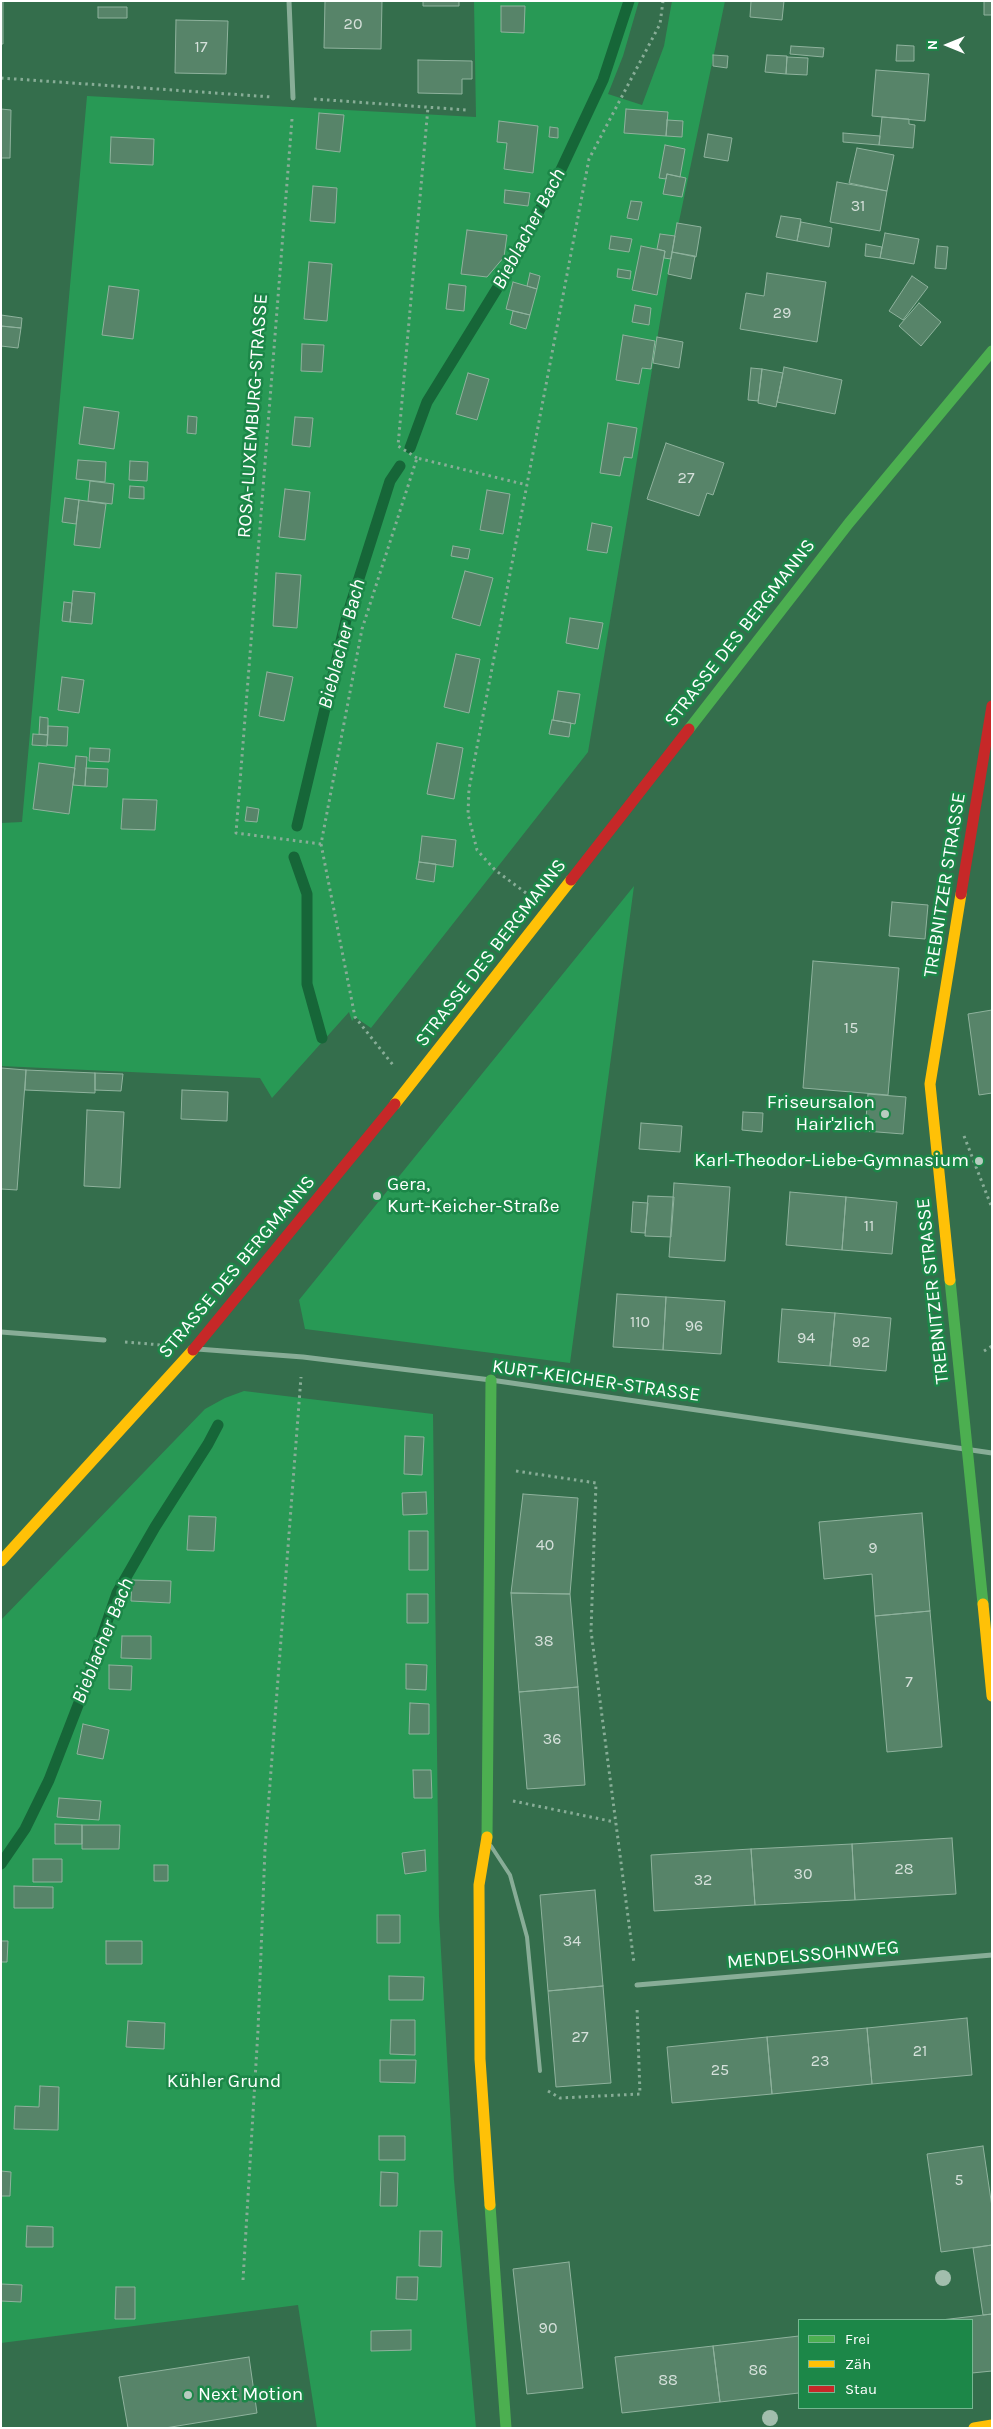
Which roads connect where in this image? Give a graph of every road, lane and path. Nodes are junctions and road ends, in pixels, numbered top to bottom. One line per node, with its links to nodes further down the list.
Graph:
1 (289, 1): 4 (street)
2 (663, 1): 9 (path)
3 (1, 78): 4 (path)
4 (293, 98): 5 (path); 11 (path, ROSA-LUXEMBURG-STRASSE)
5 (428, 107): 6 (path); 8 (path)
6 (466, 110)
7 (992, 351): 12 (street, STRASSE DES BERGMANNS)
8 (417, 458): 9 (path); 11 (path)
9 (527, 485): 12 (path)
10 (992, 706): 19 (street, TREBNITZER STRASSE)
11 (321, 844): 13 (path)
12 (547, 909): 13 (street, STRASSE DES BERGMANNS)
13 (410, 1086): 16 (street, STRASSE DES BERGMANNS)
14 (1, 1332): 15 (street)
15 (104, 1340): 16 (path)
16 (194, 1348): 17 (street, KURT-KEICHER-STRASSE); 22 (street, STRASSE DES BERGMANNS)
17 (303, 1357): 18 (street, KURT-KEICHER-STRASSE); 30 (path)
18 (491, 1380): 19 (street, KURT-KEICHER-STRASSE); 21 (street)
19 (967, 1451): 20 (street, KURT-KEICHER-STRASSE); 23 (street, TREBNITZER STRASSE)
20 (992, 1453)
21 (490, 1466): 24 (street); 25 (path)
22 (1, 1561)
23 (992, 1696)
24 (487, 1796): 25 (path); 26 (street)
25 (615, 1822): 28 (path)
26 (486, 1840): 29 (lane); 32 (street)
27 (992, 1954): 28 (street, MENDELSSOHNWEG)
28 (637, 1985): 29 (path)
29 (540, 2071)
30 (243, 2280)
31 (992, 2425): 33 (street)
32 (506, 2428)
33 (974, 2428)

